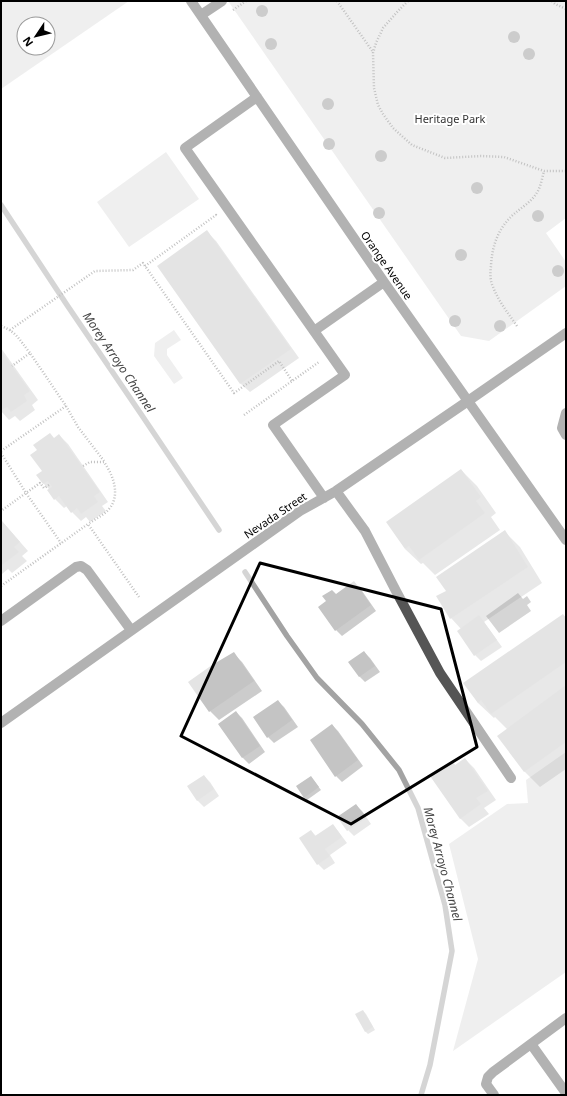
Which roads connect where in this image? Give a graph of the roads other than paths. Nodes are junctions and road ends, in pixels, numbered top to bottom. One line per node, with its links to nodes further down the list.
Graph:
1 (191, 1): 3 (street, Orange Avenue)
2 (222, 1): 3 (street)
3 (201, 15): 4 (street, Orange Avenue)
4 (257, 97): 5 (street, Orange Avenue); 6 (street)
5 (384, 282): 6 (street); 8 (street, Orange Avenue)
6 (314, 331): 12 (street)
7 (566, 333): 8 (street, Nevada Street)
8 (468, 401): 11 (street, Nevada Street); 13 (street, Orange Avenue)
9 (566, 413): 10 (street)
10 (566, 435)
11 (336, 491): 12 (street, Nevada Street); 17 (street)
12 (324, 498): 15 (street, Nevada Street)
13 (566, 540)
14 (1, 621): 15 (street)
15 (131, 630): 16 (street, Nevada Street)
16 (1, 722)
17 (511, 778)
18 (566, 1018): 19 (street)
19 (531, 1044): 20 (street); 21 (street)
20 (566, 1093)
21 (494, 1095)

